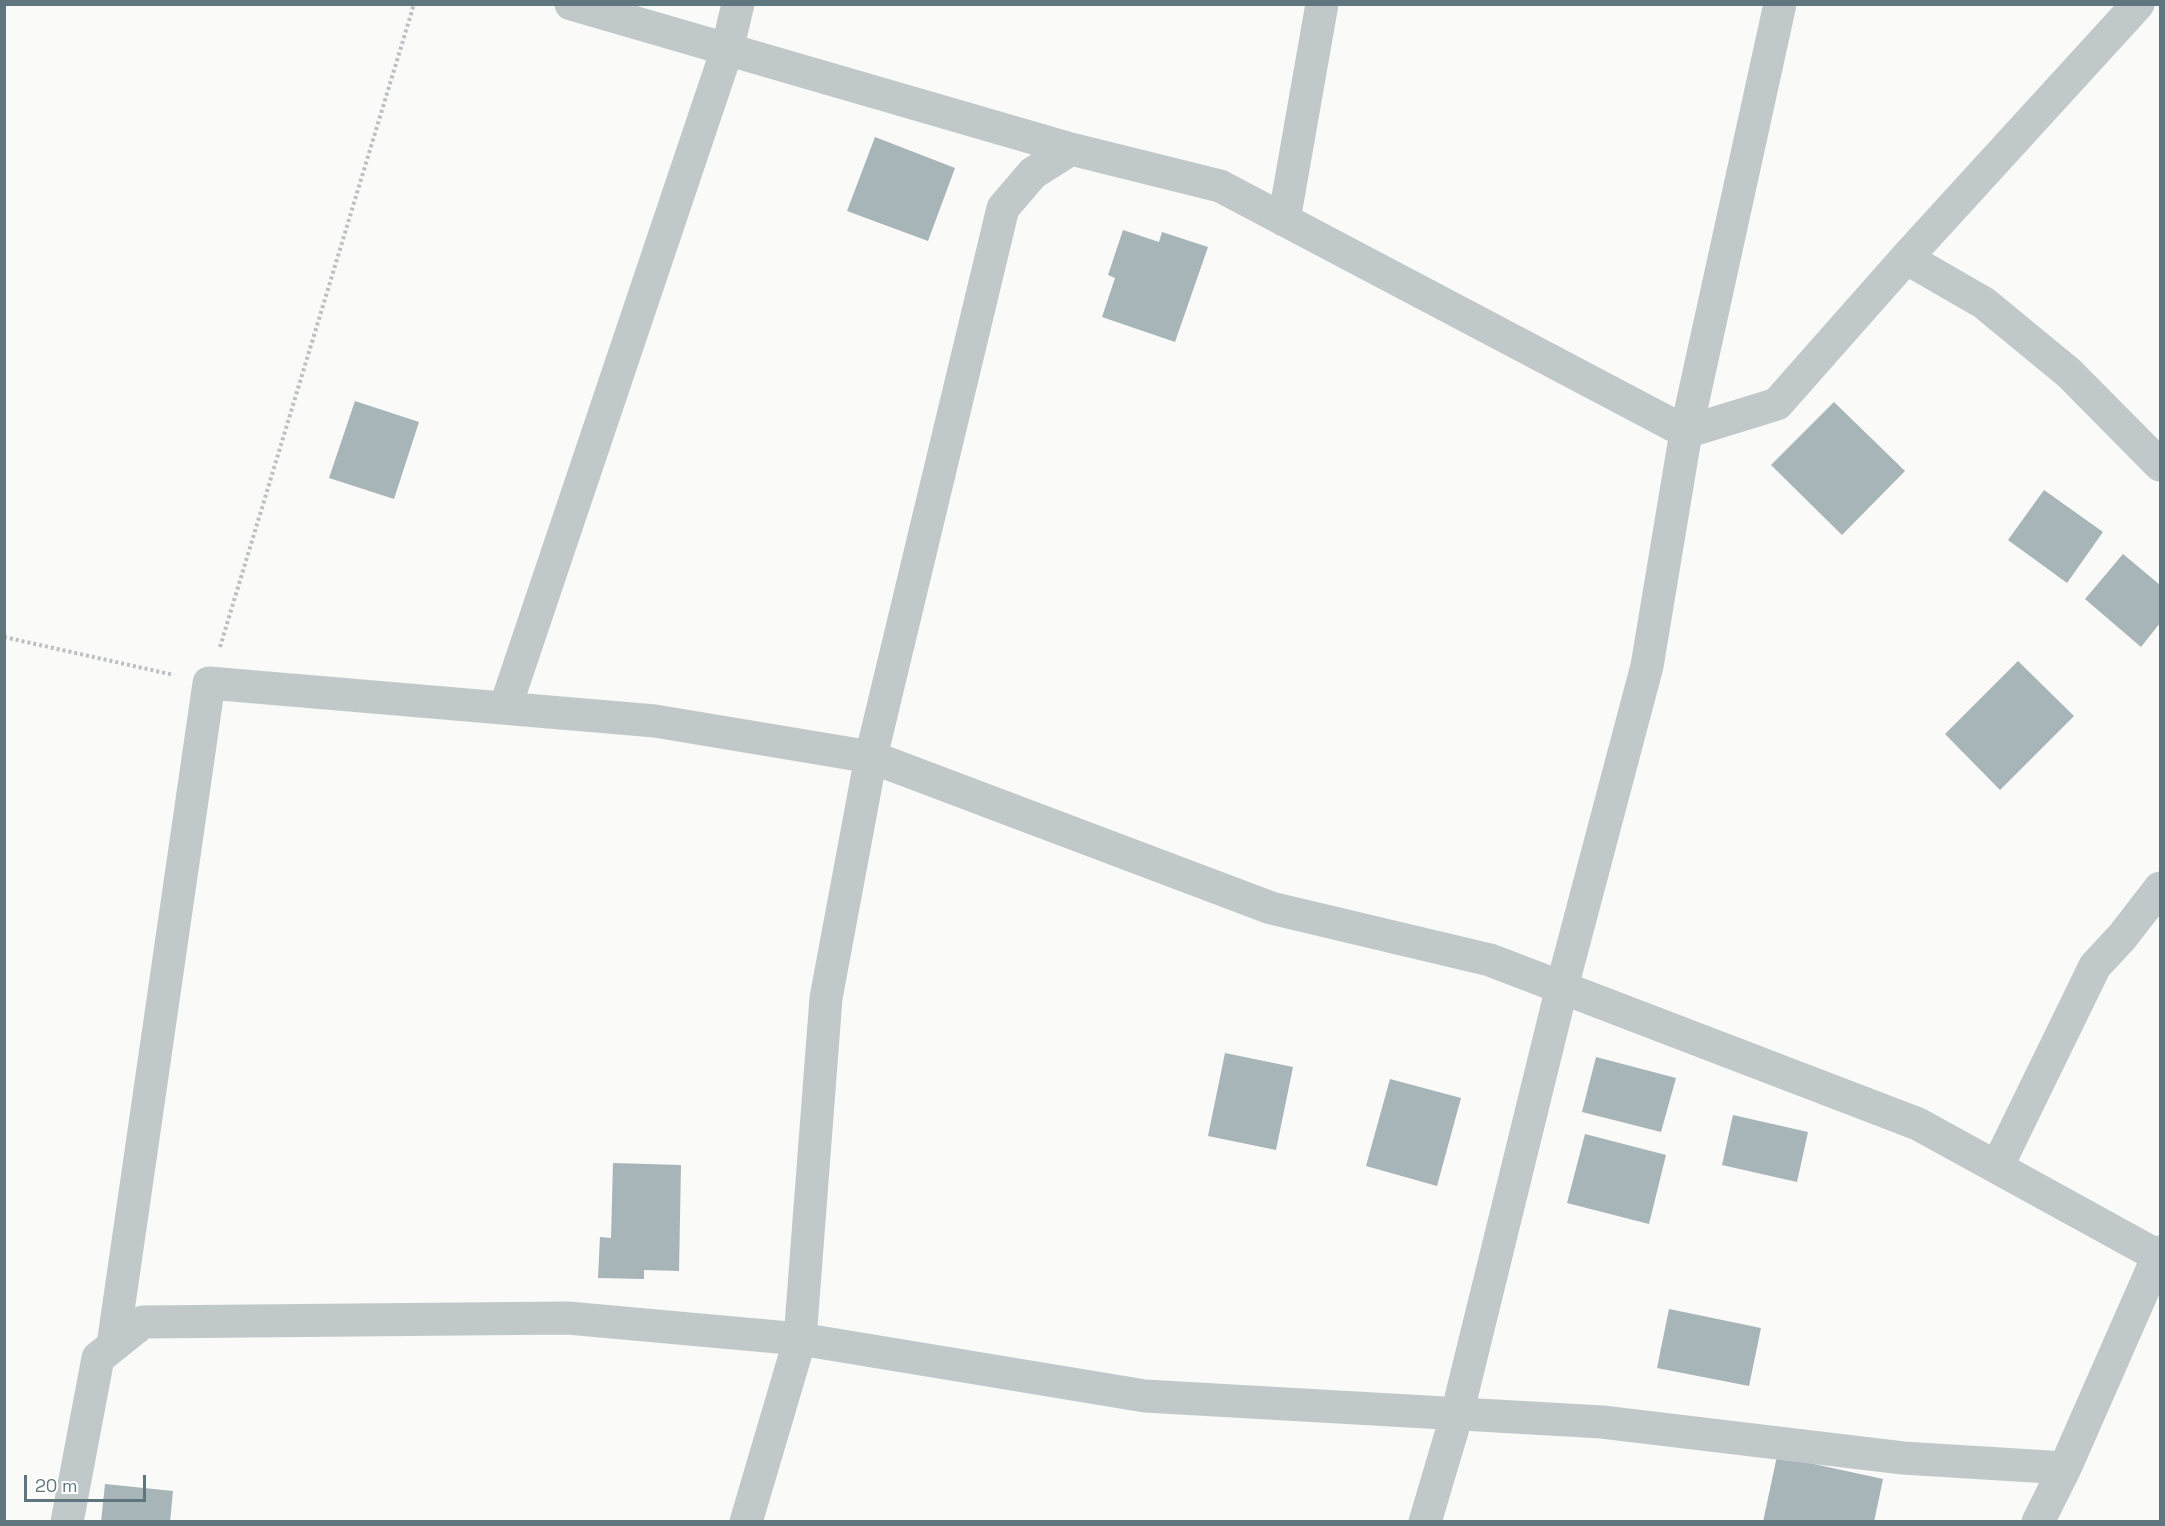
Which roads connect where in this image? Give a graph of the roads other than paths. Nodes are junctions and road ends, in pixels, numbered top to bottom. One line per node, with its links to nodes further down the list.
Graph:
1 (571, 4): 6 (street)
2 (738, 4): 6 (street)
3 (1322, 4): 8 (street)
4 (1780, 4): 10 (street)
5 (2138, 4): 9 (street)
6 (727, 50): 7 (street); 12 (street)
7 (1071, 149): 8 (street); 13 (street)
8 (1284, 220): 10 (street)
9 (1906, 258): 10 (street); 11 (street)
10 (1686, 432): 15 (street)
11 (2160, 465)
12 (505, 708): 13 (street); 19 (street)
13 (871, 757): 15 (street); 18 (street)
14 (2160, 888): 16 (street)
15 (1562, 987): 16 (street); 20 (street)
16 (1997, 1167): 17 (street)
17 (2160, 1255): 21 (street)
18 (800, 1339): 19 (street); 20 (street); 23 (street)
19 (113, 1346): 22 (street)
20 (1457, 1414): 21 (street); 24 (street)
21 (2065, 1468): 25 (street)
22 (67, 1521)
23 (746, 1521)
24 (1425, 1521)
25 (2038, 1521)

